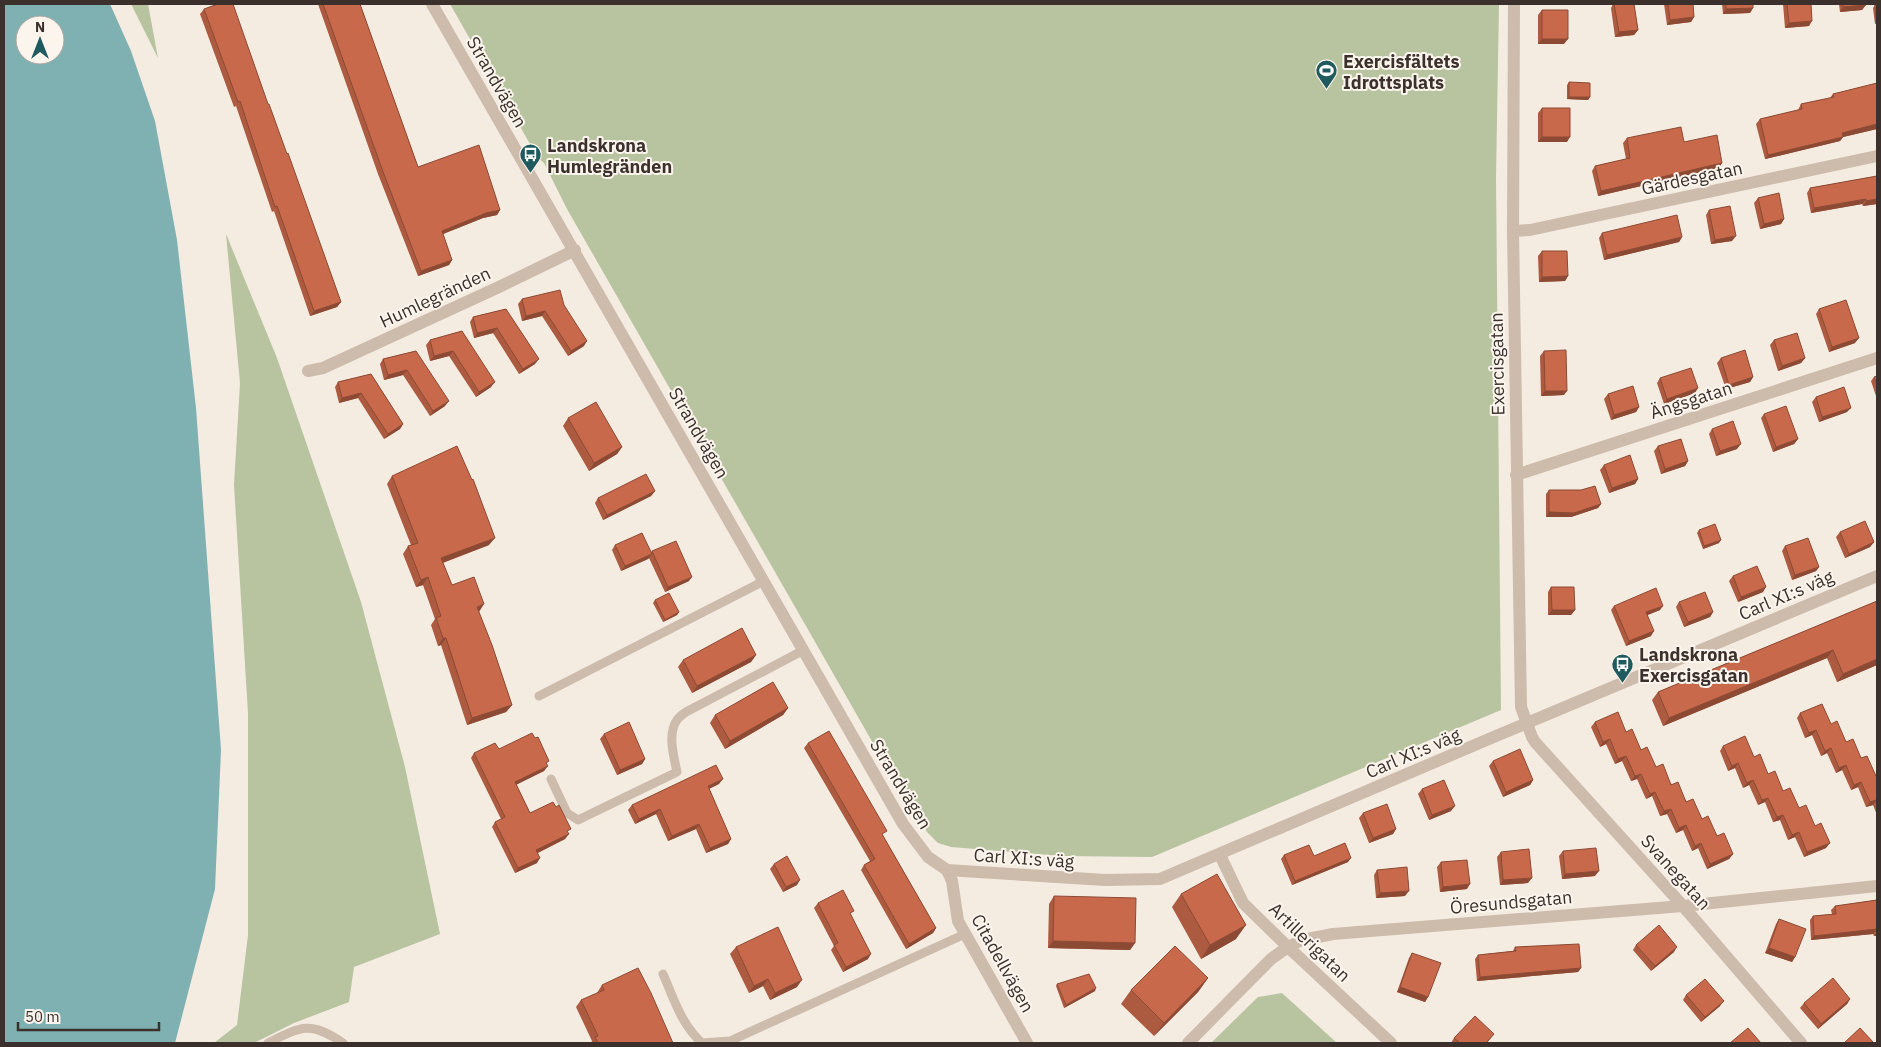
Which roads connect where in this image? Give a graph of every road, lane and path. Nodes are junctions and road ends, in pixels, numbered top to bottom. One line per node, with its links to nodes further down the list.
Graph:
1 (432, 4): 5 (street, Strandvägen)
2 (1514, 4): 4 (street, Exercisgatan)
3 (1877, 156): 4 (street, Gärdesgatan)
4 (1513, 231): 8 (street, Exercisgatan)
5 (575, 250): 7 (street, Humlegränden); 10 (street, Strandvägen)
6 (1877, 358): 8 (street, Ängsgatan)
7 (308, 371)
8 (1516, 475): 13 (street, Exercisgatan)
9 (1877, 576): 13 (street, Carl XI:s väg)
10 (764, 582): 11 (street, Strandvägen); 12 (lane)
11 (804, 650): 14 (lane); 16 (street, Strandvägen)
12 (539, 696)
13 (1526, 724): 15 (street, Carl XI:s väg); 18 (street, Svanegatan)
14 (551, 779)
15 (1220, 855): 16 (street, Carl XI:s väg); 20 (street, Artillerigatan)
16 (947, 870): 19 (street, Citadellvägen)
17 (1877, 886): 18 (street, Öresundsgatan)
18 (1683, 906): 20 (street, Öresundsgatan); 27 (street, Svanegatan)
19 (965, 934): 21 (lane); 24 (street, Citadellvägen)
20 (1288, 947): 25 (street, Öresundsgatan); 26 (street, Artillerigatan)
21 (663, 974)
22 (268, 1043): 23 (lane)
23 (343, 1043)
24 (1027, 1043)
25 (1188, 1043)
26 (1391, 1043)
27 (1801, 1043)

